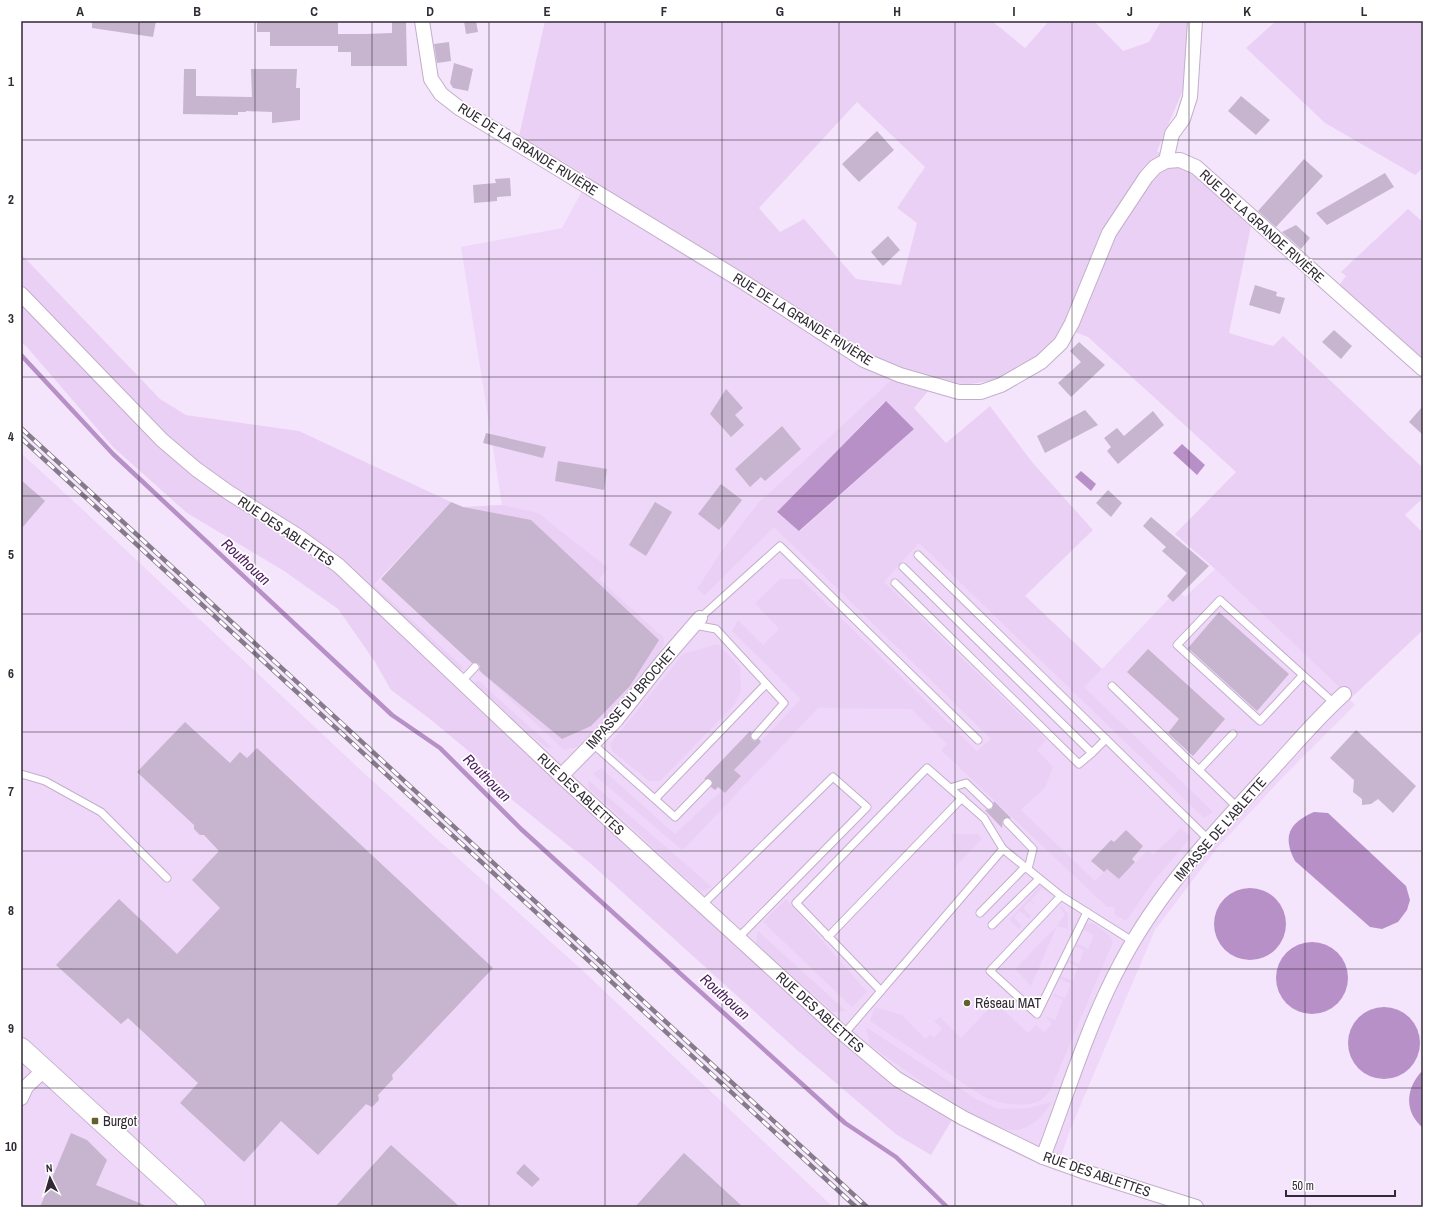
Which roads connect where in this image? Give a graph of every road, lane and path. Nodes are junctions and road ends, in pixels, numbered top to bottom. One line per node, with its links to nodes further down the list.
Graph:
1 (422, 21): 3 (street, RUE DE LA GRANDE RIVIÈRE)
2 (1195, 21): 3 (street)
3 (1166, 161): 5 (street, RUE DE LA GRANDE RIVIÈRE)
4 (21, 294): 12 (street, RUE DES ABLETTES)
5 (1423, 368)
6 (918, 555): 18 (lane)
7 (903, 567): 21 (lane)
8 (895, 583): 21 (lane)
9 (697, 621): 13 (lane); 19 (lane); 20 (street, IMPASSE DU BROCHET)
10 (475, 667): 12 (lane)
11 (1303, 675): 11 (lane); 15 (lane)
12 (461, 682): 24 (street, RUE DES ABLETTES)
13 (766, 684): 17 (lane); 28 (lane)
14 (1112, 686): 22 (lane)
15 (1339, 699): 30 (street, IMPASSE DE L'ABLETTE)
16 (1232, 734): 22 (lane)
17 (755, 736)
18 (1106, 738): 21 (lane); 32 (lane)
19 (978, 740)
20 (593, 744): 24 (street, IMPASSE DU BROCHET); 28 (lane)
21 (1092, 753)
22 (1198, 770): 30 (lane)
23 (21, 774): 35 (lane)
24 (561, 776): 38 (street, RUE DES ABLETTES)
25 (708, 784): 28 (lane)
26 (950, 788): 27 (lane); 29 (lane); 42 (lane)
27 (962, 798): 33 (lane); 42 (lane)
28 (655, 799)
29 (989, 806)
30 (1237, 807): 32 (street, IMPASSE DE L'ABLETTE)
31 (1007, 822): 34 (lane)
32 (1208, 839): 44 (street, IMPASSE DE L'ABLETTE)
33 (1003, 849): 34 (lane); 45 (lane)
34 (1026, 868): 36 (lane); 40 (lane)
35 (167, 878)
36 (1039, 878): 37 (lane); 41 (lane)
37 (1061, 896): 39 (lane); 39 (lane)
38 (702, 905): 43 (street, RUE DES ABLETTES); 43 (lane)
39 (1087, 912): 44 (lane)
40 (980, 913)
41 (992, 924)
42 (828, 937): 45 (lane)
43 (738, 938): 46 (street, RUE DES ABLETTES)
44 (1134, 942): 50 (street, IMPASSE DE L'ABLETTE)
45 (881, 991): 46 (lane)
46 (844, 1034): 50 (street, RUE DES ABLETTES)
47 (21, 1048): 48 (street)
48 (44, 1070): 49 (street); 51 (street)
49 (21, 1098)
50 (1043, 1157): 52 (street, RUE DES ABLETTES)
51 (195, 1207)
52 (1196, 1207)

